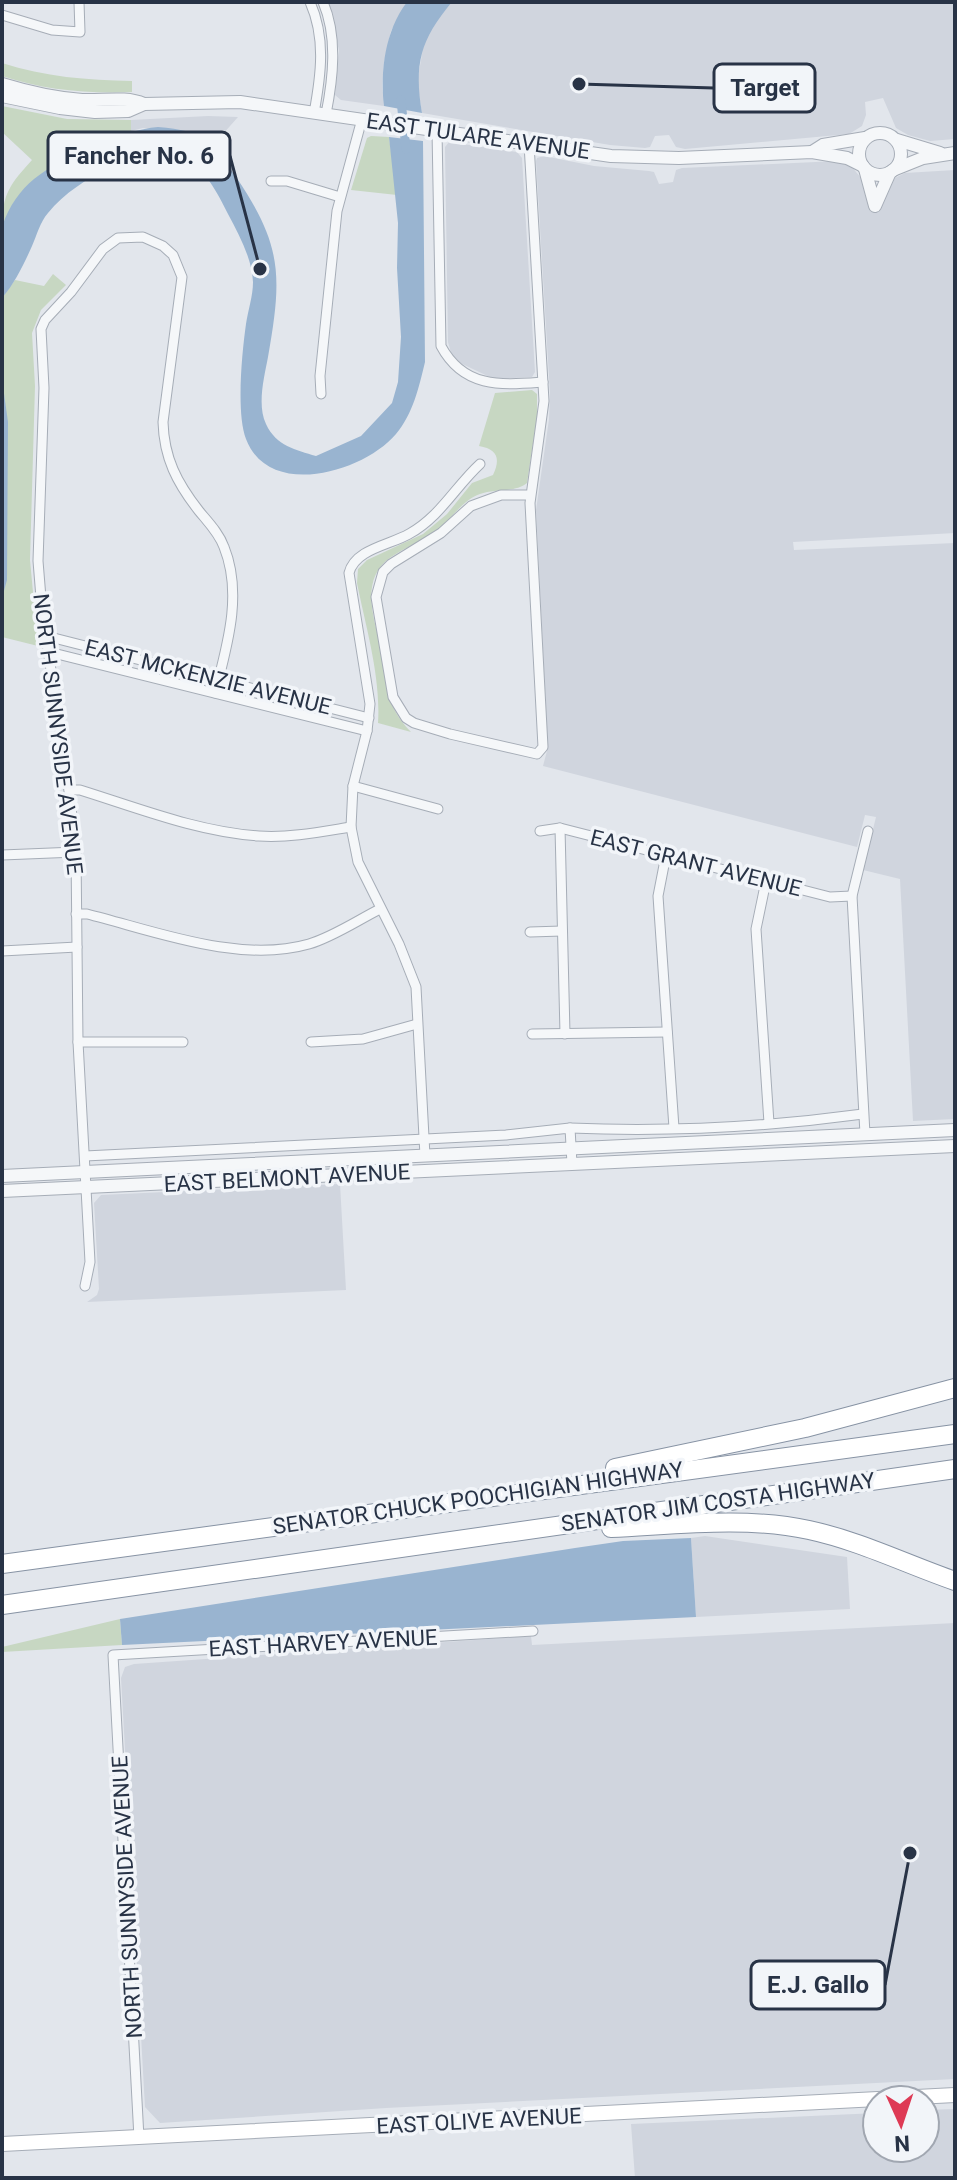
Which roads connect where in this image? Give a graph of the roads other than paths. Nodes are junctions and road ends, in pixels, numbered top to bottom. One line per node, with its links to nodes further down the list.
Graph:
1 (79, 2): 4 (street)
2 (310, 2): 8 (street)
3 (323, 2): 8 (street)
4 (2, 15)
5 (2, 84): 7 (street, EAST TULARE AVENUE)
6 (2, 96): 7 (street, EAST TULARE AVENUE)
7 (144, 104): 8 (street, EAST TULARE AVENUE)
8 (320, 114): 9 (street, EAST TULARE AVENUE)
9 (362, 119): 10 (street, EAST TULARE AVENUE); 20 (street)
10 (437, 131): 13 (street, EAST TULARE AVENUE); 21 (street)
11 (865, 138): 12 (street, EAST TULARE AVENUE); 14 (street, EAST TULARE AVENUE); 17 (street)
12 (897, 140): 15 (street, EAST TULARE AVENUE); 18 (street)
13 (529, 144): 14 (street, EAST TULARE AVENUE); 21 (street)
14 (812, 152): 17 (street, EAST TULARE AVENUE)
15 (949, 153): 16 (street); 18 (street, EAST TULARE AVENUE)
16 (955, 159)
17 (864, 167): 18 (street, EAST TULARE AVENUE); 18 (street)
18 (892, 171)
19 (271, 181): 20 (street)
20 (340, 197): 22 (street)
21 (543, 382): 24 (street)
22 (321, 394)
23 (480, 464): 29 (street)
24 (530, 495): 24 (street)
25 (46, 636): 26 (street, NORTH SUNNYSIDE AVENUE); 27 (street, EAST MCKENZIE AVENUE); 27 (street, NORTH SUNNYSIDE AVENUE)
26 (49, 652): 28 (street, EAST MCKENZIE AVENUE); 32 (street, NORTH SUNNYSIDE AVENUE)
27 (219, 679): 28 (street); 29 (street, EAST MCKENZIE AVENUE)
28 (215, 693): 30 (street, EAST MCKENZIE AVENUE)
29 (369, 718): 30 (street)
30 (367, 731): 31 (street)
31 (353, 786): 33 (street); 34 (street)
32 (69, 790): 34 (street); 38 (street, NORTH SUNNYSIDE AVENUE)
33 (438, 809)
34 (351, 827): 43 (street)
35 (560, 828): 36 (street, EAST GRANT AVENUE); 40 (street, EAST GRANT AVENUE); 45 (street)
36 (540, 831)
37 (868, 831): 42 (street)
38 (76, 852): 39 (street); 44 (street, NORTH SUNNYSIDE AVENUE)
39 (2, 855)
40 (666, 855): 41 (street, EAST GRANT AVENUE); 50 (street)
41 (766, 881): 42 (street, EAST GRANT AVENUE); 57 (street)
42 (852, 896): 56 (street)
43 (380, 909): 44 (street); 49 (street)
44 (76, 914): 47 (street, NORTH SUNNYSIDE AVENUE)
45 (562, 931): 46 (street); 52 (street)
46 (530, 932)
47 (77, 947): 48 (street); 53 (street, NORTH SUNNYSIDE AVENUE)
48 (2, 951)
49 (417, 1024): 55 (street); 62 (street)
50 (667, 1032): 52 (street); 59 (street)
51 (532, 1034): 52 (street)
52 (565, 1034)
53 (78, 1042): 54 (street); 65 (street, NORTH SUNNYSIDE AVENUE)
54 (183, 1042)
55 (311, 1042)
56 (863, 1114): 57 (street, EAST BELMONT AVENUE); 61 (street)
57 (769, 1123): 59 (street, EAST BELMONT AVENUE)
58 (570, 1128): 59 (street, EAST BELMONT AVENUE); 62 (street, EAST BELMONT AVENUE); 64 (street)
59 (674, 1128)
60 (955, 1130): 61 (street, EAST BELMONT AVENUE)
61 (865, 1134): 64 (street, EAST BELMONT AVENUE)
62 (424, 1139): 65 (street, EAST BELMONT AVENUE); 66 (street)
63 (955, 1146): 67 (street, EAST BELMONT AVENUE)
64 (571, 1149): 66 (street, EAST BELMONT AVENUE); 67 (street)
65 (85, 1156): 68 (street, NORTH SUNNYSIDE AVENUE)
66 (425, 1156): 68 (street, EAST BELMONT AVENUE)
67 (572, 1164): 70 (street, EAST BELMONT AVENUE)
68 (86, 1172): 69 (street, EAST BELMONT AVENUE); 70 (street, NORTH SUNNYSIDE AVENUE)
69 (2, 1176)
70 (86, 1187): 71 (street, EAST BELMONT AVENUE); 72 (street, NORTH SUNNYSIDE AVENUE)
71 (2, 1191)
72 (85, 1286)
73 (955, 1388): 76 (highway)
74 (955, 1434): 76 (highway, SENATOR CHUCK POOCHIGIAN HIGHWAY)
75 (955, 1469): 77 (highway, SENATOR JIM COSTA HIGHWAY)
76 (472, 1499): 78 (highway, SENATOR CHUCK POOCHIGIAN HIGHWAY)
77 (480, 1536): 79 (highway); 80 (highway, SENATOR CHUCK POOCHIGIAN HIGHWAY)
78 (2, 1564)
79 (955, 1581)
80 (2, 1605)
81 (533, 1631): 82 (street, EAST HARVEY AVENUE)
82 (113, 1655): 84 (street, NORTH SUNNYSIDE AVENUE)
83 (955, 2095): 84 (main road, EAST OLIVE AVENUE)
84 (139, 2138): 85 (main road, EAST OLIVE AVENUE)
85 (2, 2144)

